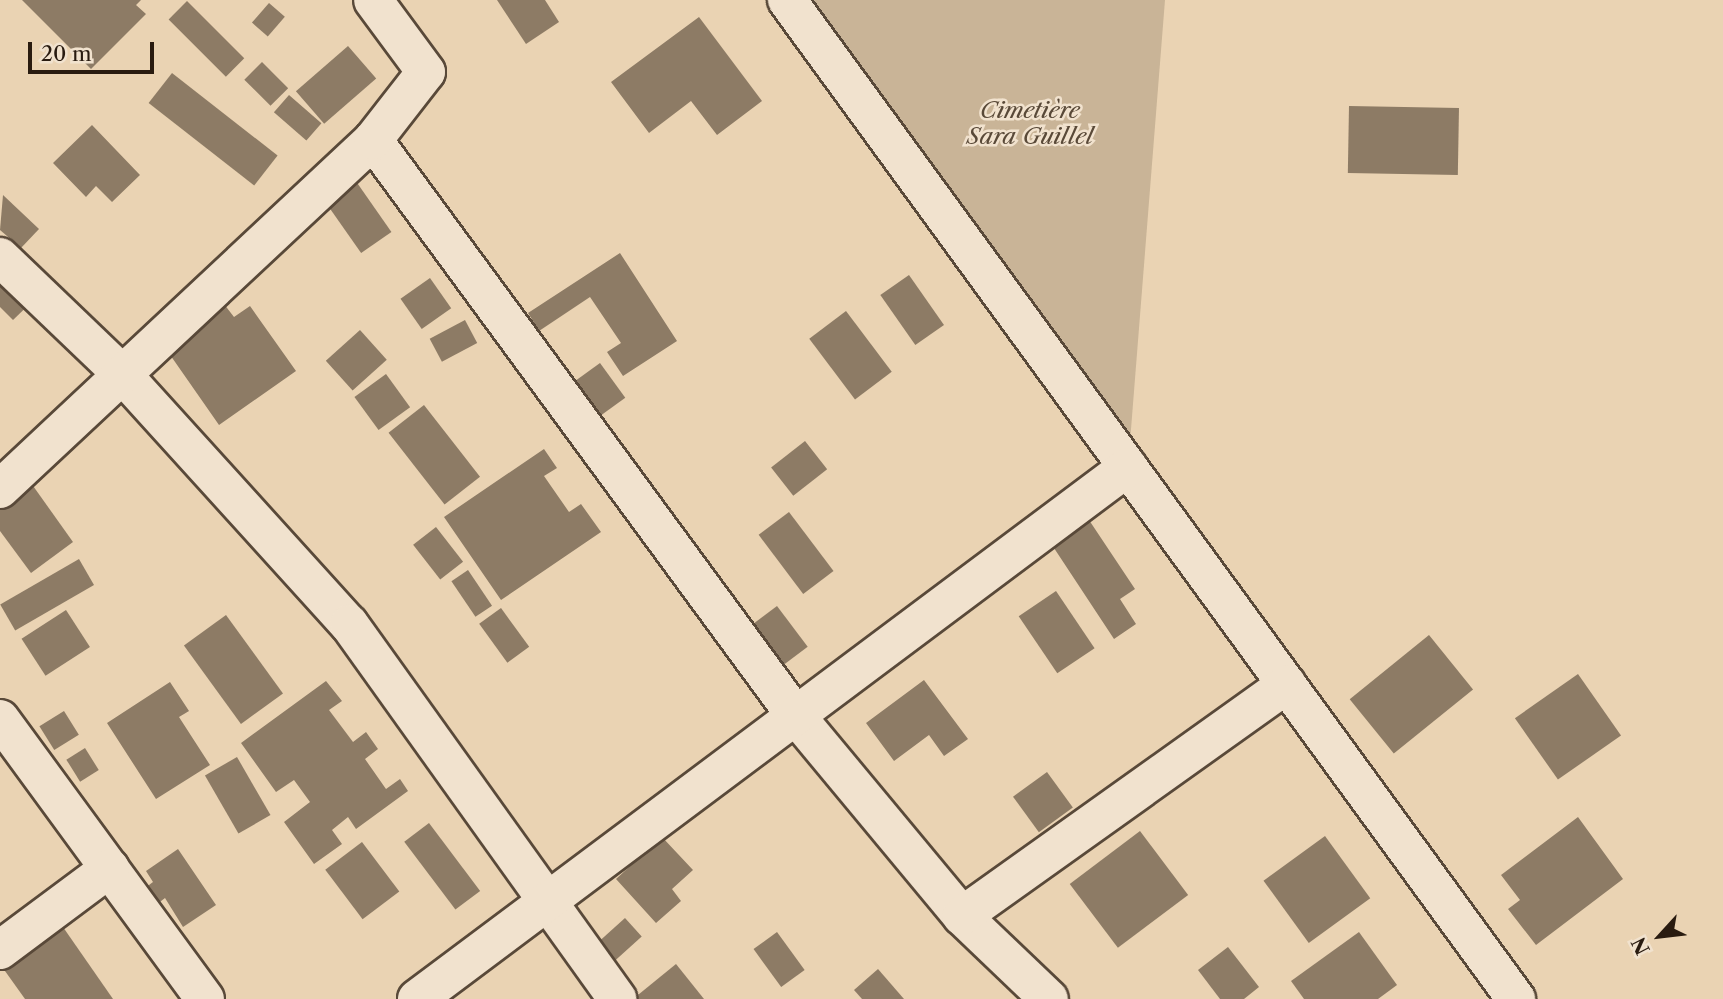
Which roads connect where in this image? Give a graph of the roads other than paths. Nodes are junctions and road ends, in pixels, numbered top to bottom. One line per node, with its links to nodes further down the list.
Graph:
1 (373, 0): 3 (street)
2 (787, 0): 6 (street)
3 (373, 140): 5 (street); 9 (street)
4 (0, 257): 5 (street)
5 (122, 374): 7 (street); 12 (street)
6 (1128, 467): 8 (street); 9 (street)
7 (0, 489)
8 (1287, 684): 13 (street); 19 (street)
9 (796, 716): 12 (street); 13 (street)
10 (0, 719): 11 (street)
11 (110, 868): 14 (street); 15 (street)
12 (548, 901): 16 (street); 17 (street)
13 (962, 916): 18 (street)
14 (0, 950)
15 (205, 999)
16 (417, 999)
17 (617, 999)
18 (1049, 999)
19 (1516, 999)

